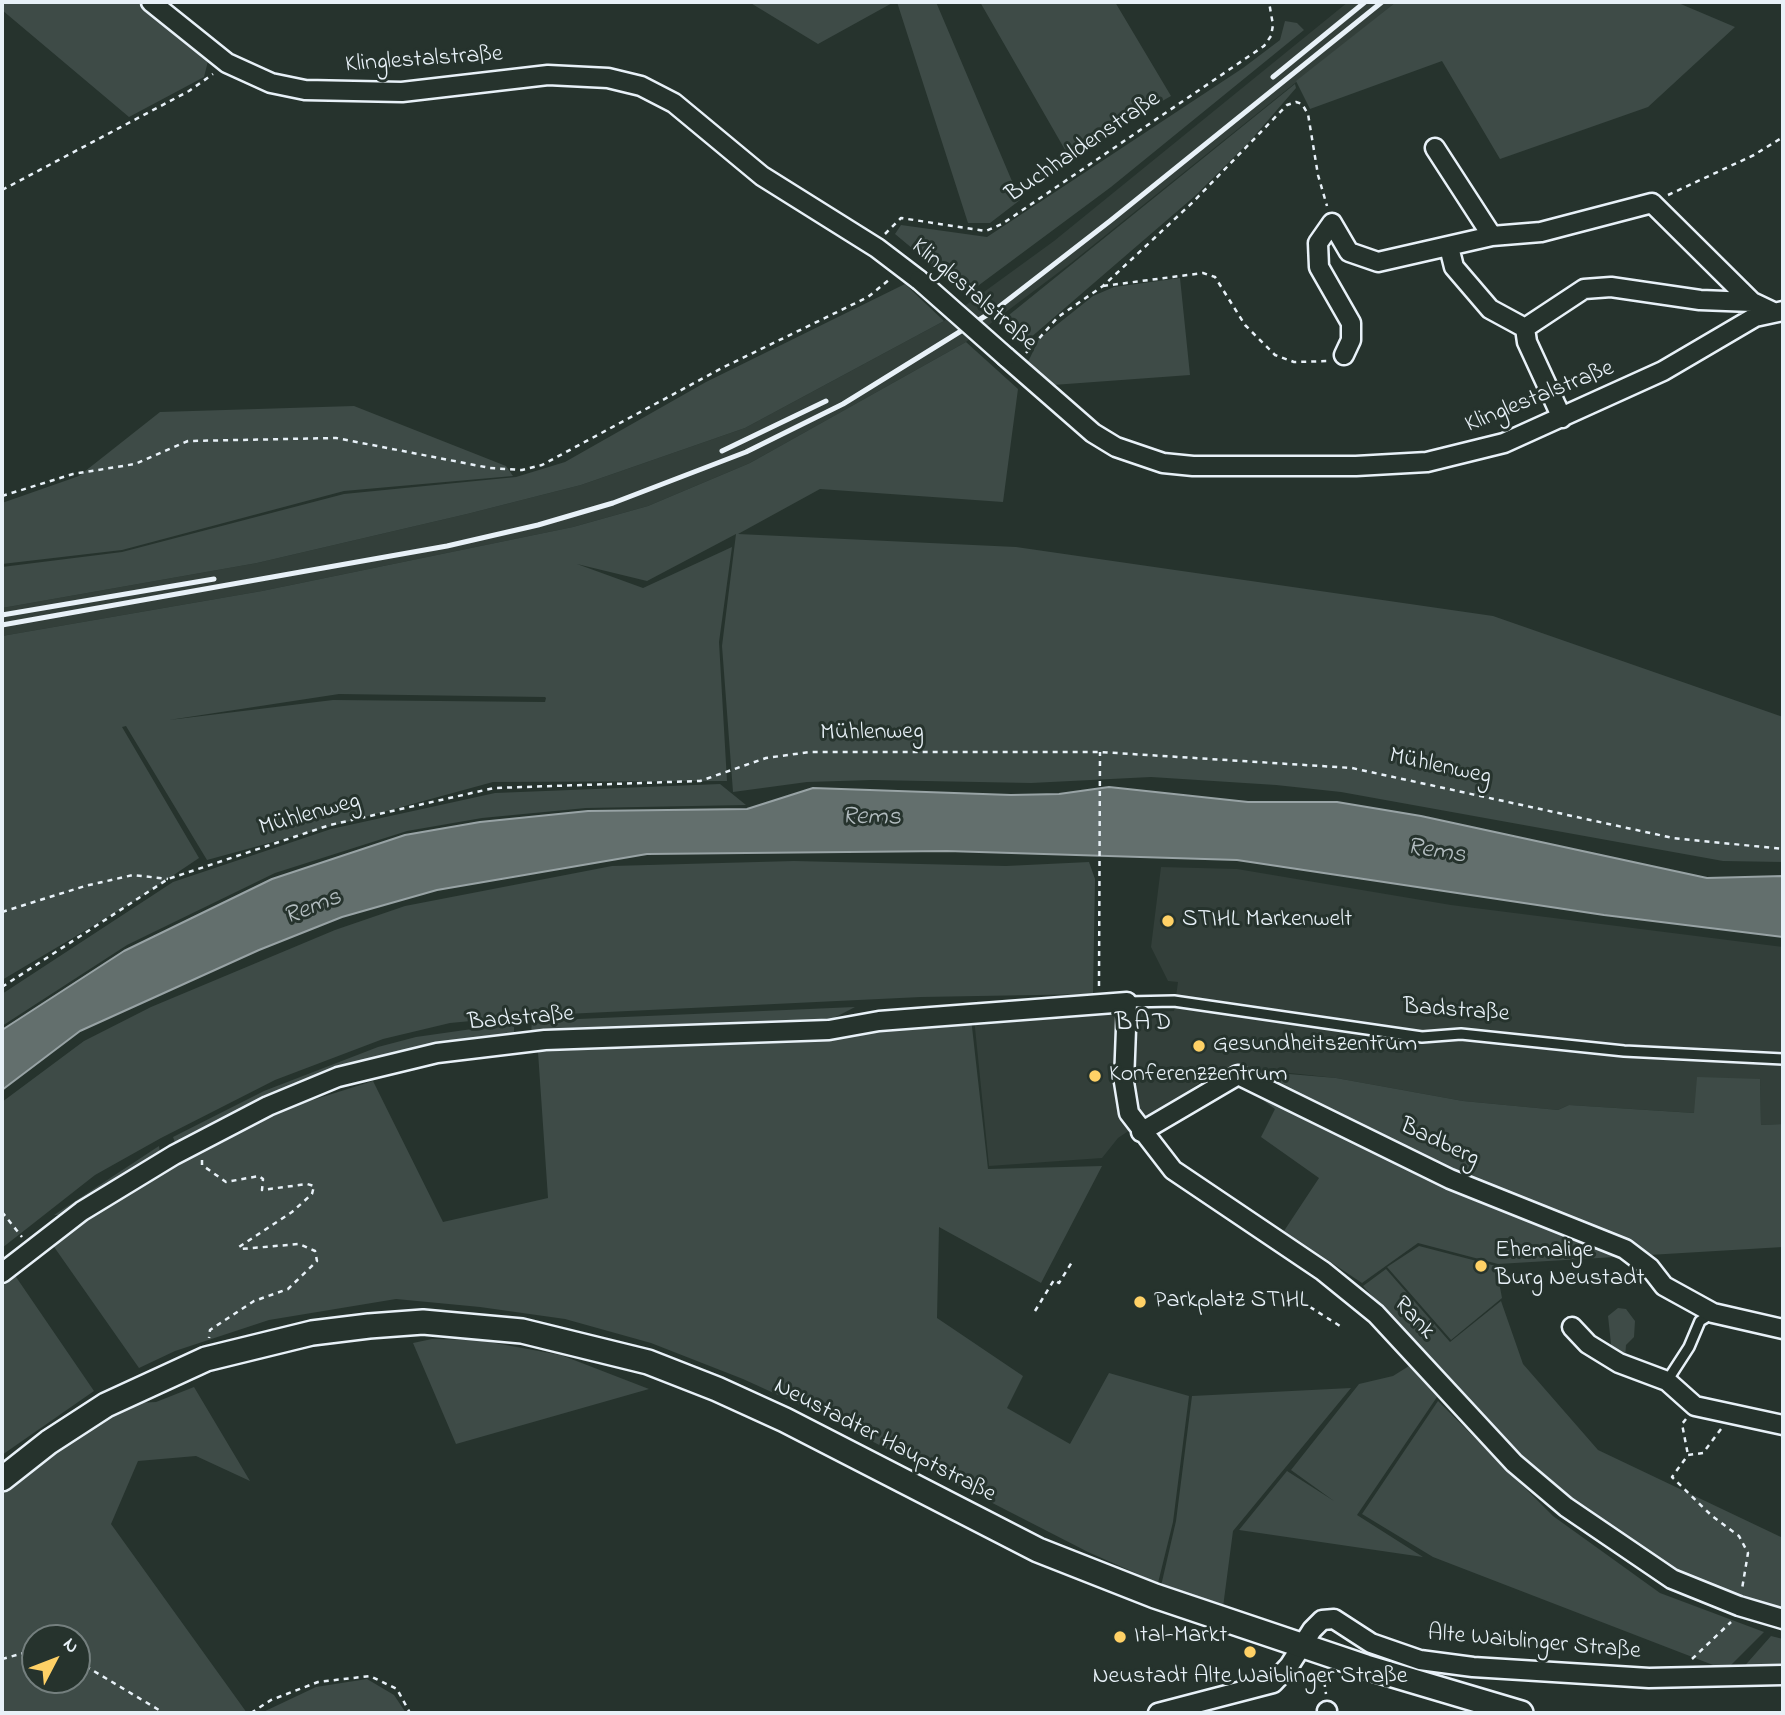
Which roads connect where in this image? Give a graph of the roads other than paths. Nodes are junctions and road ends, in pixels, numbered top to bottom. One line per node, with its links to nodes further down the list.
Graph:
1 (151, 2): 9 (street, Klinglestalstraße, bridge)
2 (1435, 148): 3 (street)
3 (1492, 236): 4 (street); 5 (street)
4 (1449, 247): 7 (street); 8 (street)
5 (1752, 302): 6 (street); 7 (street)
6 (1778, 311): 9 (street, Klinglestalstraße)
7 (1525, 328): 9 (street)
8 (1344, 355)
9 (1562, 418)
10 (1126, 1002): 11 (lane, Badstraße); 12 (street, Rank); 13 (street, Badstraße)
11 (1783, 1059)
12 (1141, 1132): 14 (street, Badberg); 20 (street, Rank)
13 (2, 1272)
14 (1713, 1313): 16 (street); 17 (lane)
15 (1572, 1327): 17 (street)
16 (1783, 1329)
17 (1667, 1381): 18 (street)
18 (1783, 1425)
19 (2, 1479): 21 (street, Neustadter Hauptstraße)
20 (1783, 1619)
21 (1302, 1646): 22 (street, Alte Waiblinger Straße); 23 (street, Alte Waiblinger Straße); 24 (street, Neustadter Hauptstraße)
22 (1783, 1675)
23 (1158, 1713)
24 (1521, 1713)

